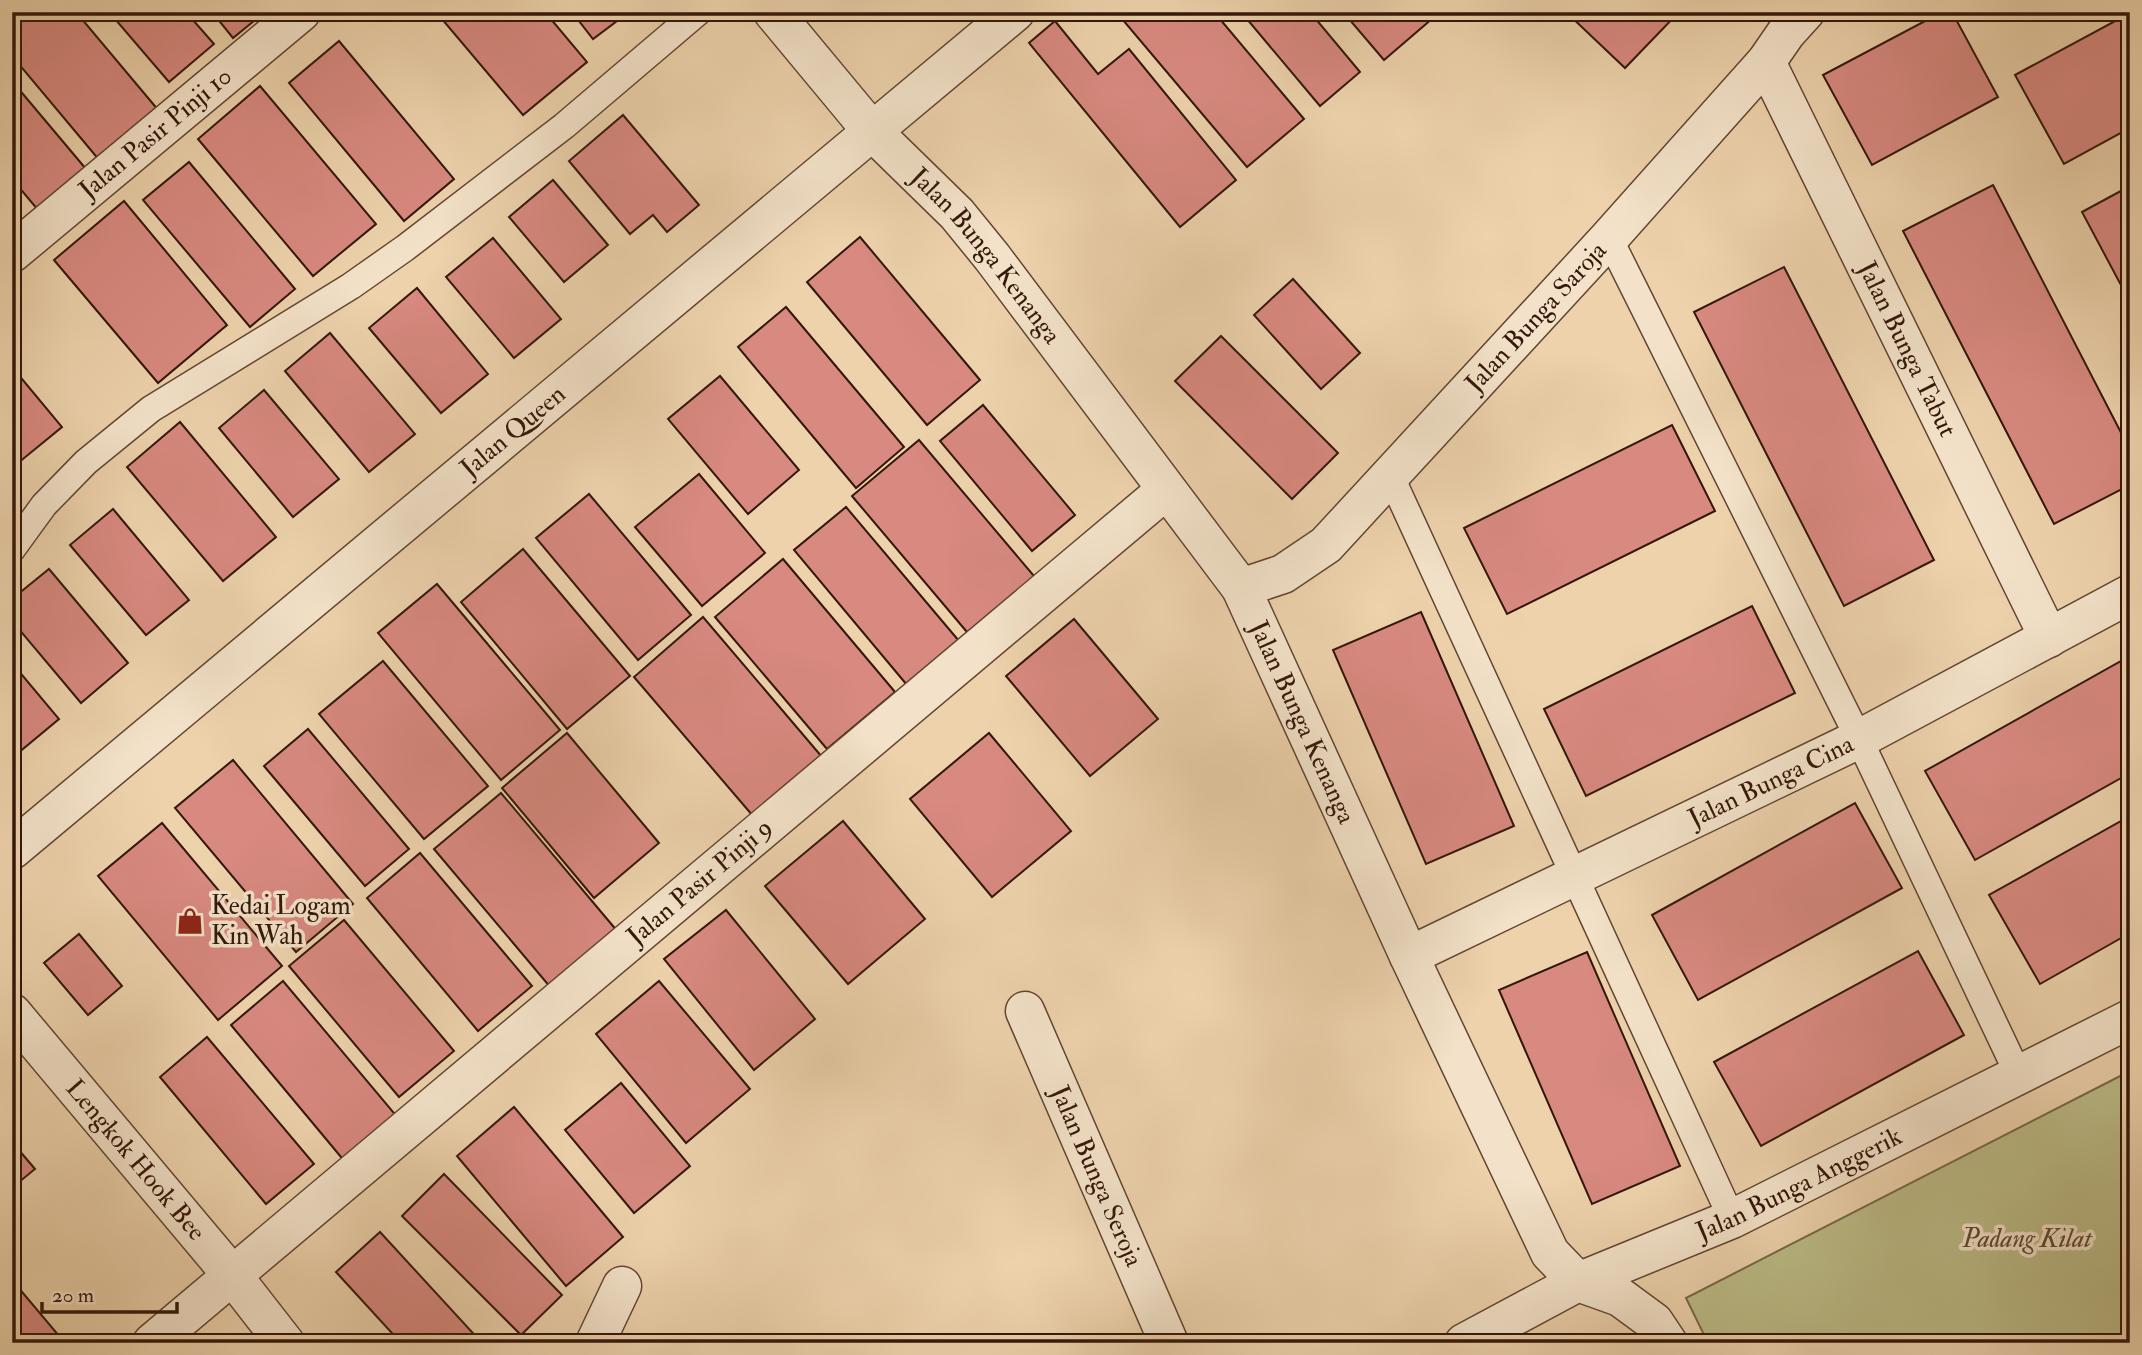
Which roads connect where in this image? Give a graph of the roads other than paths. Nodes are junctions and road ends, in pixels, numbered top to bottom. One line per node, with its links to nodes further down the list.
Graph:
1 (301, 12): 9 (street, Jalan Pasir Pinji 10)
2 (698, 12): 12 (lane)
3 (773, 12): 7 (street, Jalan Bunga Kenanga)
4 (1015, 12): 7 (street, Jalan Queen)
5 (1805, 12): 6 (street, Jalan Bunga Saroja)
6 (1766, 62): 8 (street, Jalan Bunga Saroja); 15 (street, Jalan Bunga Tabut)
7 (871, 130): 11 (street, Jalan Bunga Kenanga); 17 (street, Jalan Queen)
8 (1609, 238): 10 (street, Jalan Bunga Saroja); 16 (lane)
9 (12, 253)
10 (1391, 477): 13 (street, Jalan Bunga Saroja); 18 (lane)
11 (1166, 490): 13 (street, Jalan Bunga Kenanga); 25 (street, Jalan Pasir Pinji 9)
12 (12, 549)
13 (1241, 588): 19 (street, Jalan Bunga Kenanga)
14 (2130, 594): 15 (street, Jalan Bunga Cina)
15 (2049, 638): 16 (street, Jalan Bunga Cina)
16 (1859, 739): 18 (street, Jalan Bunga Cina); 23 (lane)
17 (12, 850)
18 (1573, 877): 19 (street, Jalan Bunga Cina); 24 (lane)
19 (1409, 956): 26 (street, Jalan Bunga Kenanga)
20 (1025, 1011): 31 (street, Jalan Bunga Seroja)
21 (12, 1013): 25 (street, Lengkok Hook Bee)
22 (2130, 1019): 23 (street, Jalan Bunga Anggerik)
23 (2019, 1076): 24 (street, Jalan Bunga Anggerik)
24 (1732, 1219): 26 (street, Jalan Bunga Anggerik)
25 (232, 1275): 28 (street, Jalan Pasir Pinji 9); 29 (street, Lengkok Hook Bee)
26 (1578, 1282): 32 (street, Jalan Bunga Anggerik); 33 (street, Jalan Bunga Kenanga)
27 (622, 1286): 30 (street)
28 (152, 1343)
29 (285, 1343)
30 (595, 1343)
31 (1169, 1343)
32 (1464, 1343)
33 (1668, 1343)

